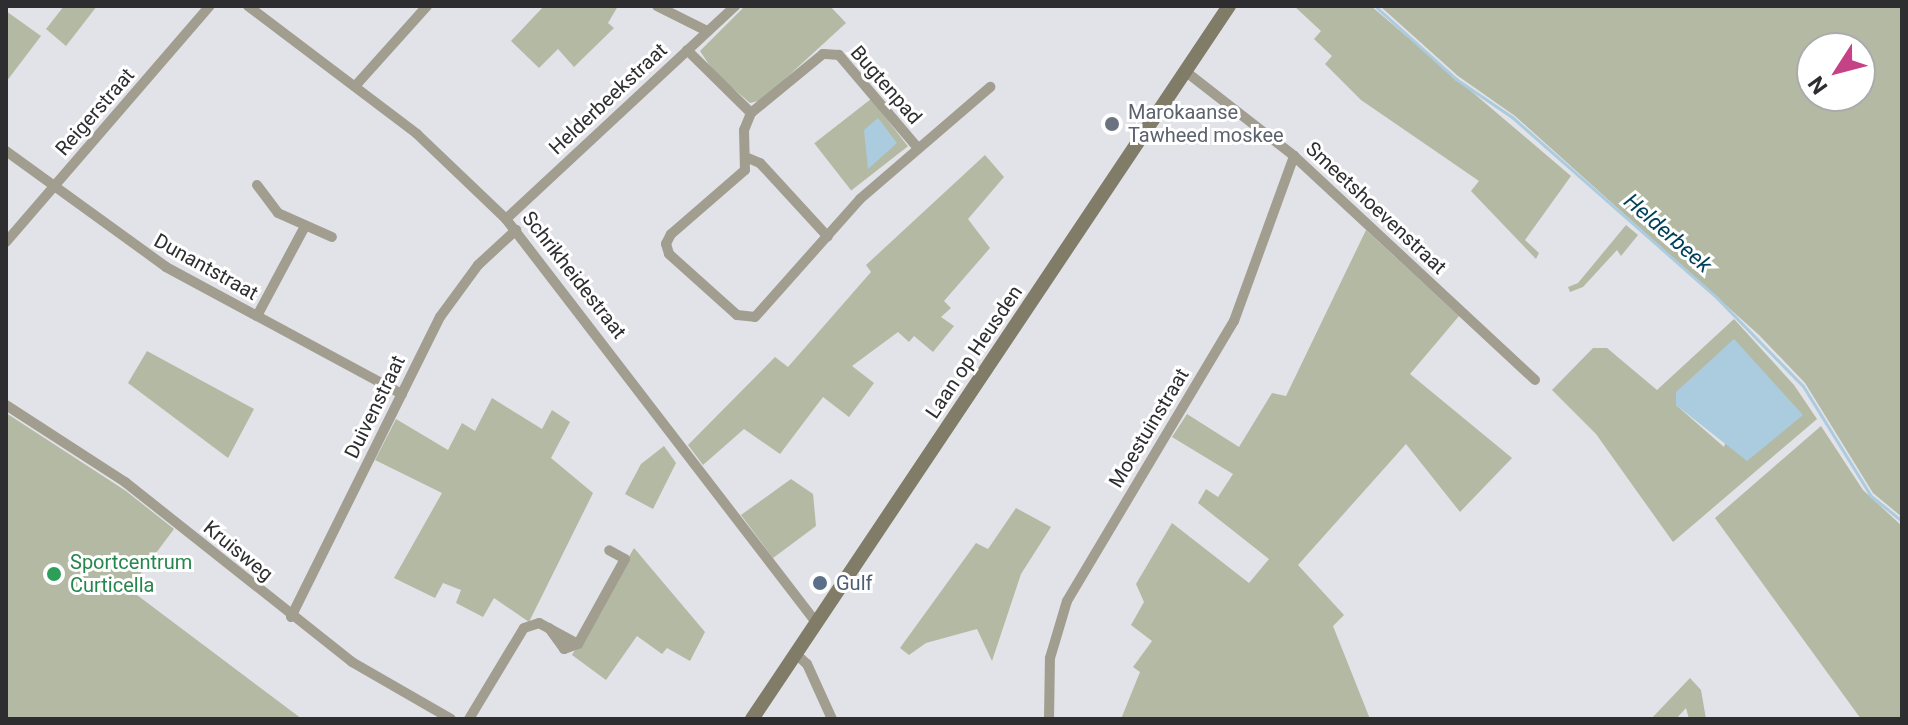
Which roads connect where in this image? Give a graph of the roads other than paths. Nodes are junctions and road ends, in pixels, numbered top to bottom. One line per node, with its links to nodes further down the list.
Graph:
1 (210, 6): 18 (street, Reigerstraat)
2 (248, 6): 10 (street, Schrikheidestraat)
3 (427, 6): 10 (street)
4 (657, 6): 7 (street)
5 (735, 6): 7 (street, Helderbeekstraat)
6 (1229, 6): 9 (street, Laan op Heusden)
7 (707, 31): 8 (street, Helderbeekstraat)
8 (687, 50): 12 (street); 19 (street, Helderbeekstraat)
9 (1185, 71): 15 (street, Smeetshoevenstraat); 31 (street, Laan op Heusden)
10 (357, 84): 19 (street, Schrikheidestraat)
11 (990, 87): 13 (street, Bugtenpad)
12 (751, 113): 13 (street, Bugtenpad); 16 (street)
13 (917, 147): 23 (street, Bugtenpad)
14 (6, 151): 18 (street, Dunantstraat)
15 (1294, 156): 26 (street, Smeetshoevenstraat); 37 (street, Moestuinstraat)
16 (748, 158): 23 (street); 23 (street, Bugtenpad)
17 (257, 185): 20 (street)
18 (54, 187): 24 (street, Reigerstraat); 25 (street, Dunantstraat)
19 (506, 219): 21 (street, Schrikheidestraat)
20 (304, 228): 22 (street); 25 (street)
21 (516, 230): 27 (street, Duivenstraat); 31 (street, Schrikheidestraat)
22 (332, 237)
23 (828, 237)
24 (6, 242)
25 (257, 316): 27 (street, Dunantstraat)
26 (1535, 380)
27 (402, 394): 30 (street, Duivenstraat)
28 (6, 405): 30 (street, Kruisweg)
29 (609, 550): 34 (street)
30 (291, 617): 33 (street, Kruisweg)
31 (815, 621): 32 (street, Laan op Heusden)
32 (795, 653): 35 (street, Laan op Heusden); 36 (street)
33 (451, 719)
34 (469, 719)
35 (752, 719)
36 (832, 719)
37 (1049, 719)

